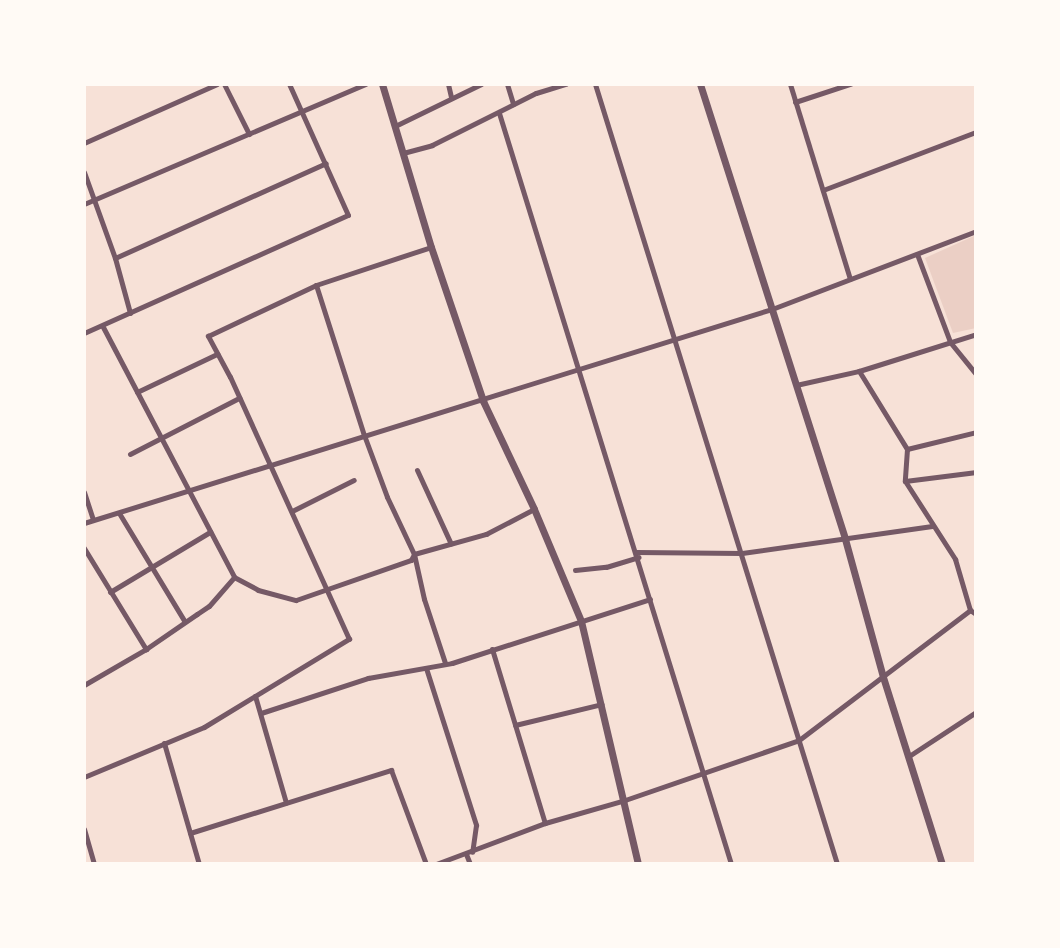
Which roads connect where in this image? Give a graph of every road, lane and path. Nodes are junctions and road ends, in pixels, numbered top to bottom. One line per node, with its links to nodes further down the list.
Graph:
1 (217, 84): 22 (street)
2 (224, 84): 21 (street)
3 (289, 84): 17 (street)
4 (365, 84): 17 (street)
5 (382, 84): 19 (street)
6 (448, 84): 14 (street)
7 (481, 84): 14 (street)
8 (507, 84): 16 (street)
9 (566, 84): 16 (street)
10 (595, 84): 40 (street)
11 (700, 84): 35 (street)
12 (790, 84): 15 (street)
13 (850, 84): 15 (street)
14 (452, 97): 19 (street)
15 (795, 102): 26 (street)
16 (513, 104): 18 (street)
17 (300, 111): 21 (street); 24 (street)
18 (499, 113): 23 (street); 43 (street)
19 (395, 126): 23 (street)
20 (976, 132): 26 (street)
21 (249, 134): 27 (street)
22 (84, 143)
23 (403, 153): 30 (street)
24 (326, 163): 32 (street); 36 (street)
25 (84, 172): 27 (street)
26 (823, 190): 33 (street)
27 (94, 200): 28 (street); 32 (street)
28 (84, 204)
29 (976, 231): 31 (street)
30 (431, 247): 34 (street); 49 (street)
31 (917, 254): 33 (street); 41 (street)
32 (115, 258): 36 (street)
33 (850, 279): 35 (street)
34 (316, 285): 42 (street); 51 (street)
35 (772, 309): 40 (street); 46 (street)
36 (130, 313): 37 (street)
37 (103, 327): 38 (street); 47 (street)
38 (84, 333)
39 (976, 334): 41 (street)
40 (674, 340): 43 (street); 72 (street)
41 (950, 342): 44 (street); 45 (street)
42 (217, 354): 47 (street); 48 (street)
43 (579, 370): 49 (street); 74 (street)
44 (859, 371): 46 (street); 53 (street)
45 (976, 374)
46 (796, 385): 69 (street)
47 (136, 392): 52 (street)
48 (239, 398): 52 (street); 55 (street)
49 (483, 401): 51 (street); 62 (street)
50 (976, 432): 53 (street)
51 (364, 435): 55 (street); 73 (street)
52 (161, 437): 54 (street); 60 (street)
53 (908, 449): 59 (street)
54 (130, 454)
55 (271, 465): 60 (street); 63 (street)
56 (417, 470): 70 (street)
57 (976, 472): 59 (street)
58 (354, 480): 63 (street)
59 (905, 481): 67 (street)
60 (188, 491): 64 (street); 68 (street)
61 (84, 492): 65 (street)
62 (534, 509): 70 (street); 83 (street)
63 (292, 511): 78 (street)
64 (119, 513): 65 (street); 75 (street)
65 (93, 520): 66 (street)
66 (84, 523)
67 (932, 526): 69 (street); 81 (street)
68 (210, 532): 75 (street); 77 (street)
69 (845, 539): 72 (street); 89 (street)
70 (451, 544): 73 (street)
71 (84, 548): 79 (street)
72 (742, 553): 74 (street); 96 (street)
73 (414, 554): 78 (street); 87 (street)
74 (637, 554): 76 (street); 80 (street)
75 (152, 567): 79 (street); 84 (street)
76 (575, 570)
77 (234, 576): 78 (street); 84 (street)
78 (327, 588): 91 (street)
79 (110, 592): 85 (street)
80 (650, 599): 83 (street); 99 (street)
81 (970, 610): 82 (street); 89 (street)
82 (976, 614)
83 (581, 621): 86 (street); 92 (street)
84 (185, 622): 85 (street)
85 (146, 649): 90 (street)
86 (492, 649): 87 (street); 95 (street)
87 (445, 663): 88 (street)
88 (426, 668): 94 (street); 106 (street)
89 (883, 677): 96 (street); 98 (street)
90 (84, 685)
91 (255, 696): 94 (street); 97 (street)
92 (602, 704): 95 (street); 101 (street)
93 (976, 712): 98 (street)
94 (261, 713): 102 (street)
95 (515, 725): 103 (street)
96 (799, 740): 99 (street); 114 (street)
97 (164, 743): 100 (street); 105 (street)
98 (909, 756): 115 (street)
99 (704, 771): 101 (street); 113 (street)
100 (84, 777)
101 (625, 800): 103 (street); 112 (street)
102 (286, 803): 105 (street); 109 (street)
103 (545, 823): 106 (street)
104 (84, 829): 107 (street)
105 (190, 833): 108 (street)
106 (469, 853): 110 (street); 111 (street)
107 (93, 864)
108 (199, 864)
109 (426, 864)
110 (436, 864)
111 (470, 864)
112 (638, 864)
113 (731, 864)
114 (837, 864)
115 (942, 864)

